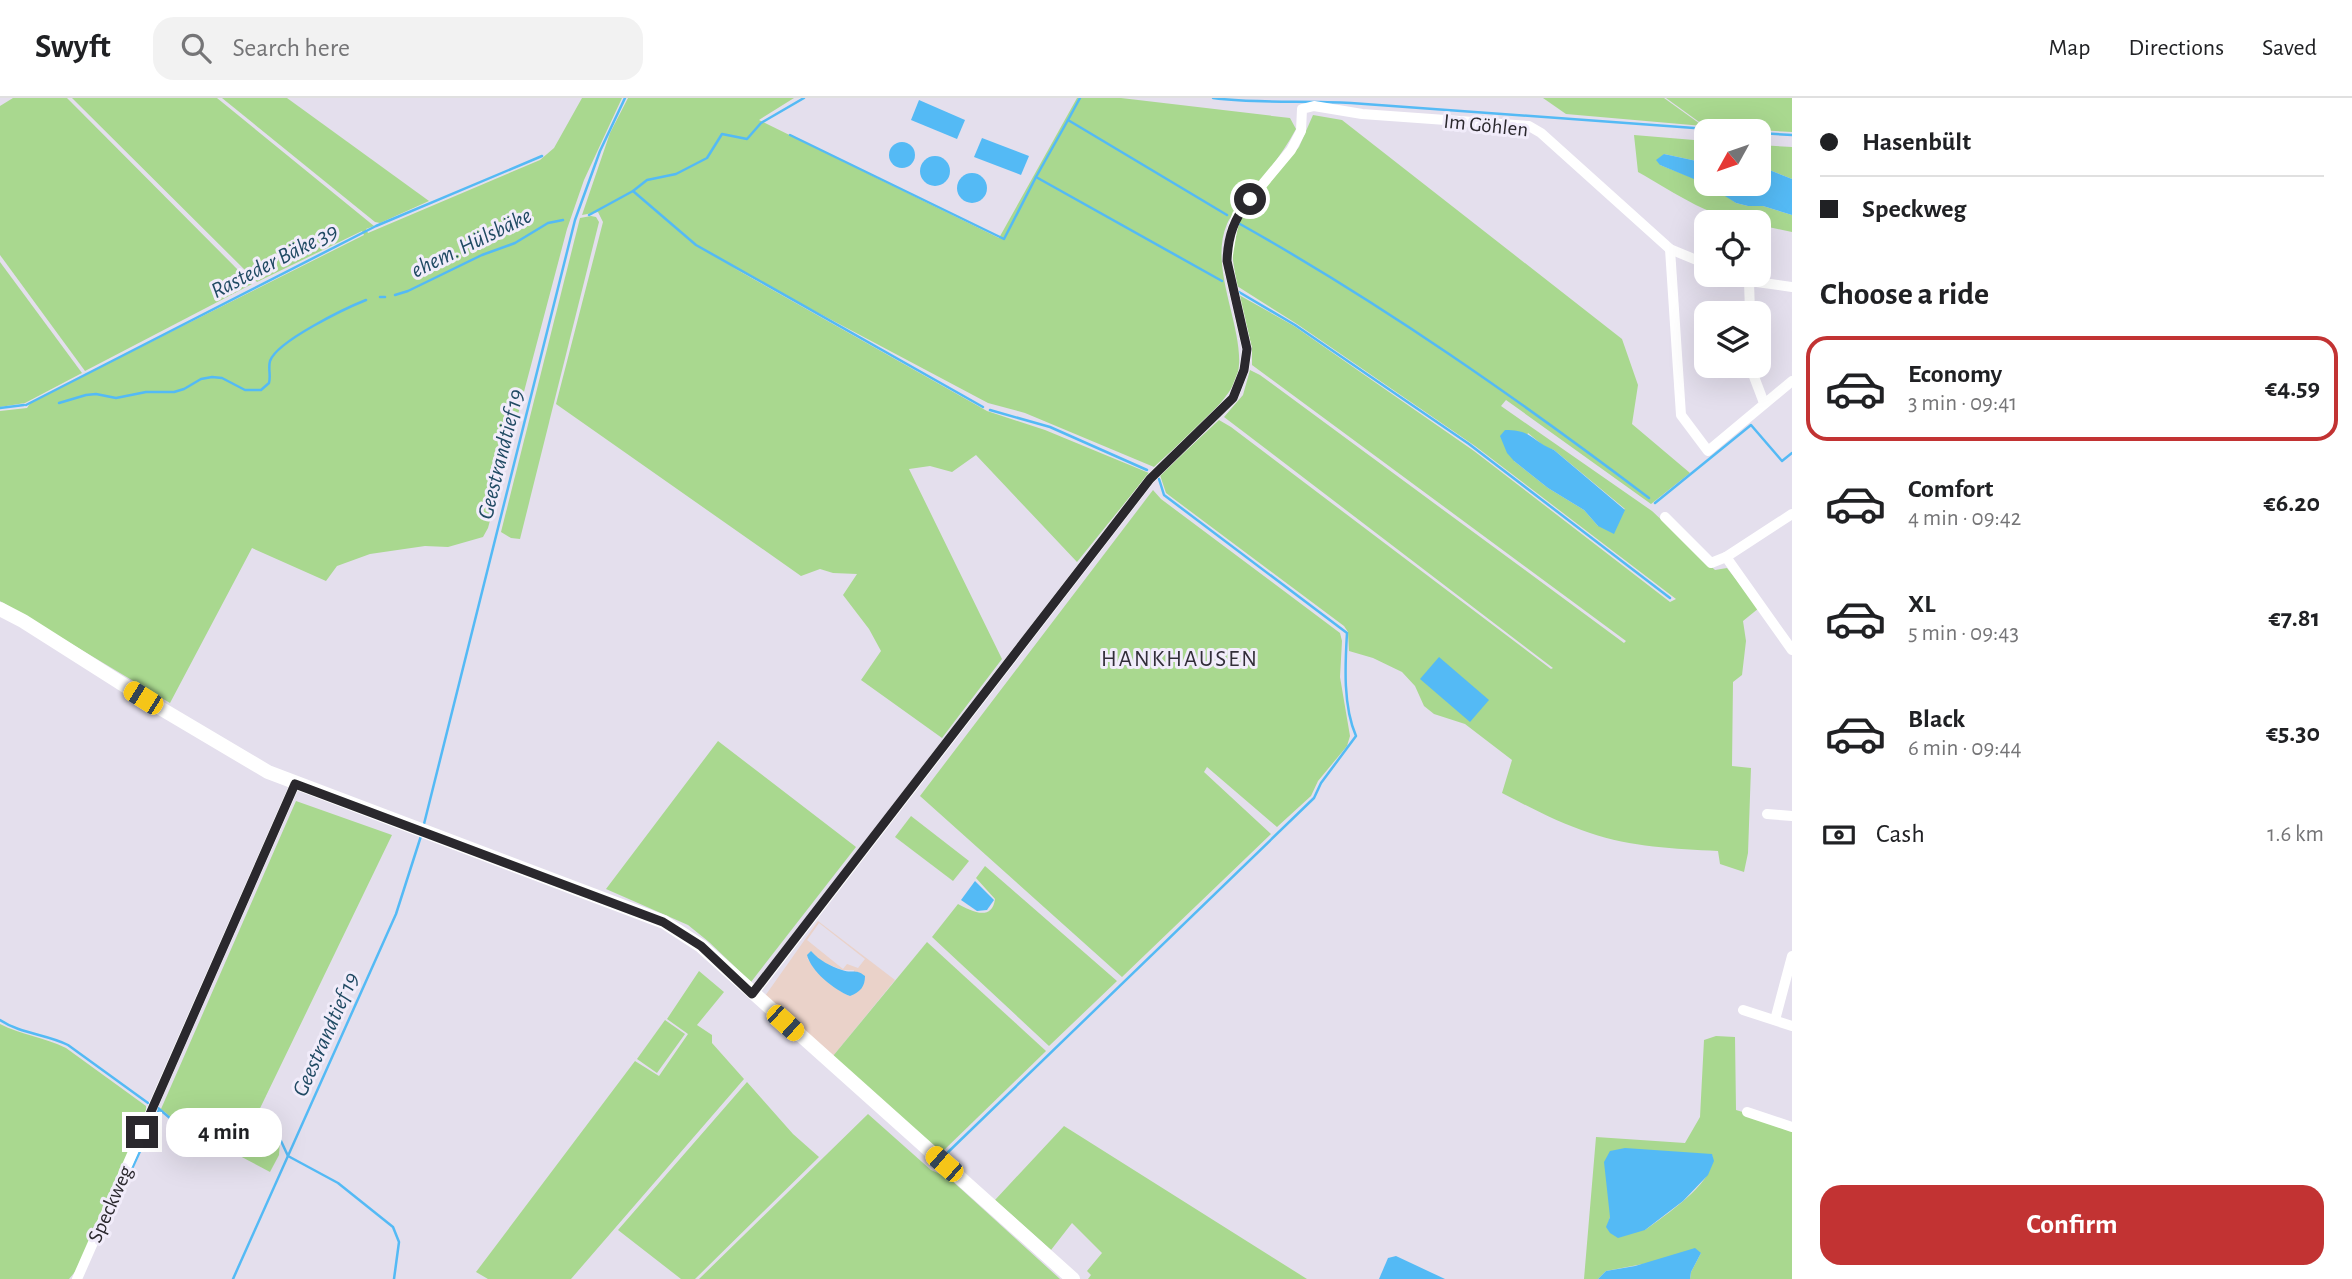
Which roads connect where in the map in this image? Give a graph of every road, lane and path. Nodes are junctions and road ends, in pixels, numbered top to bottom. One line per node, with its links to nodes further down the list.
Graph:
1 (1670, 249): 2 (street, Im Göhlen); 7 (street); 17 (street, Im Göhlen)
2 (1694, 259)
3 (1771, 284): 4 (street)
4 (1792, 286)
5 (1755, 378): 7 (street)
6 (1792, 381): 7 (street)
7 (1764, 403)
8 (1792, 514): 10 (street)
9 (1665, 517): 10 (street)
10 (1726, 557): 12 (street)
11 (0, 609): 13 (street)
12 (1792, 650)
13 (295, 784): 17 (street); 23 (street, Speckweg)
14 (1767, 814): 15 (street)
15 (1792, 816)
16 (1792, 956): 19 (street)
17 (752, 994): 24 (street)
18 (1743, 1010): 19 (street)
19 (1775, 1020): 20 (street)
20 (1792, 1026)
21 (1747, 1112): 22 (street)
22 (1792, 1127)
23 (77, 1279)
24 (1073, 1279)

